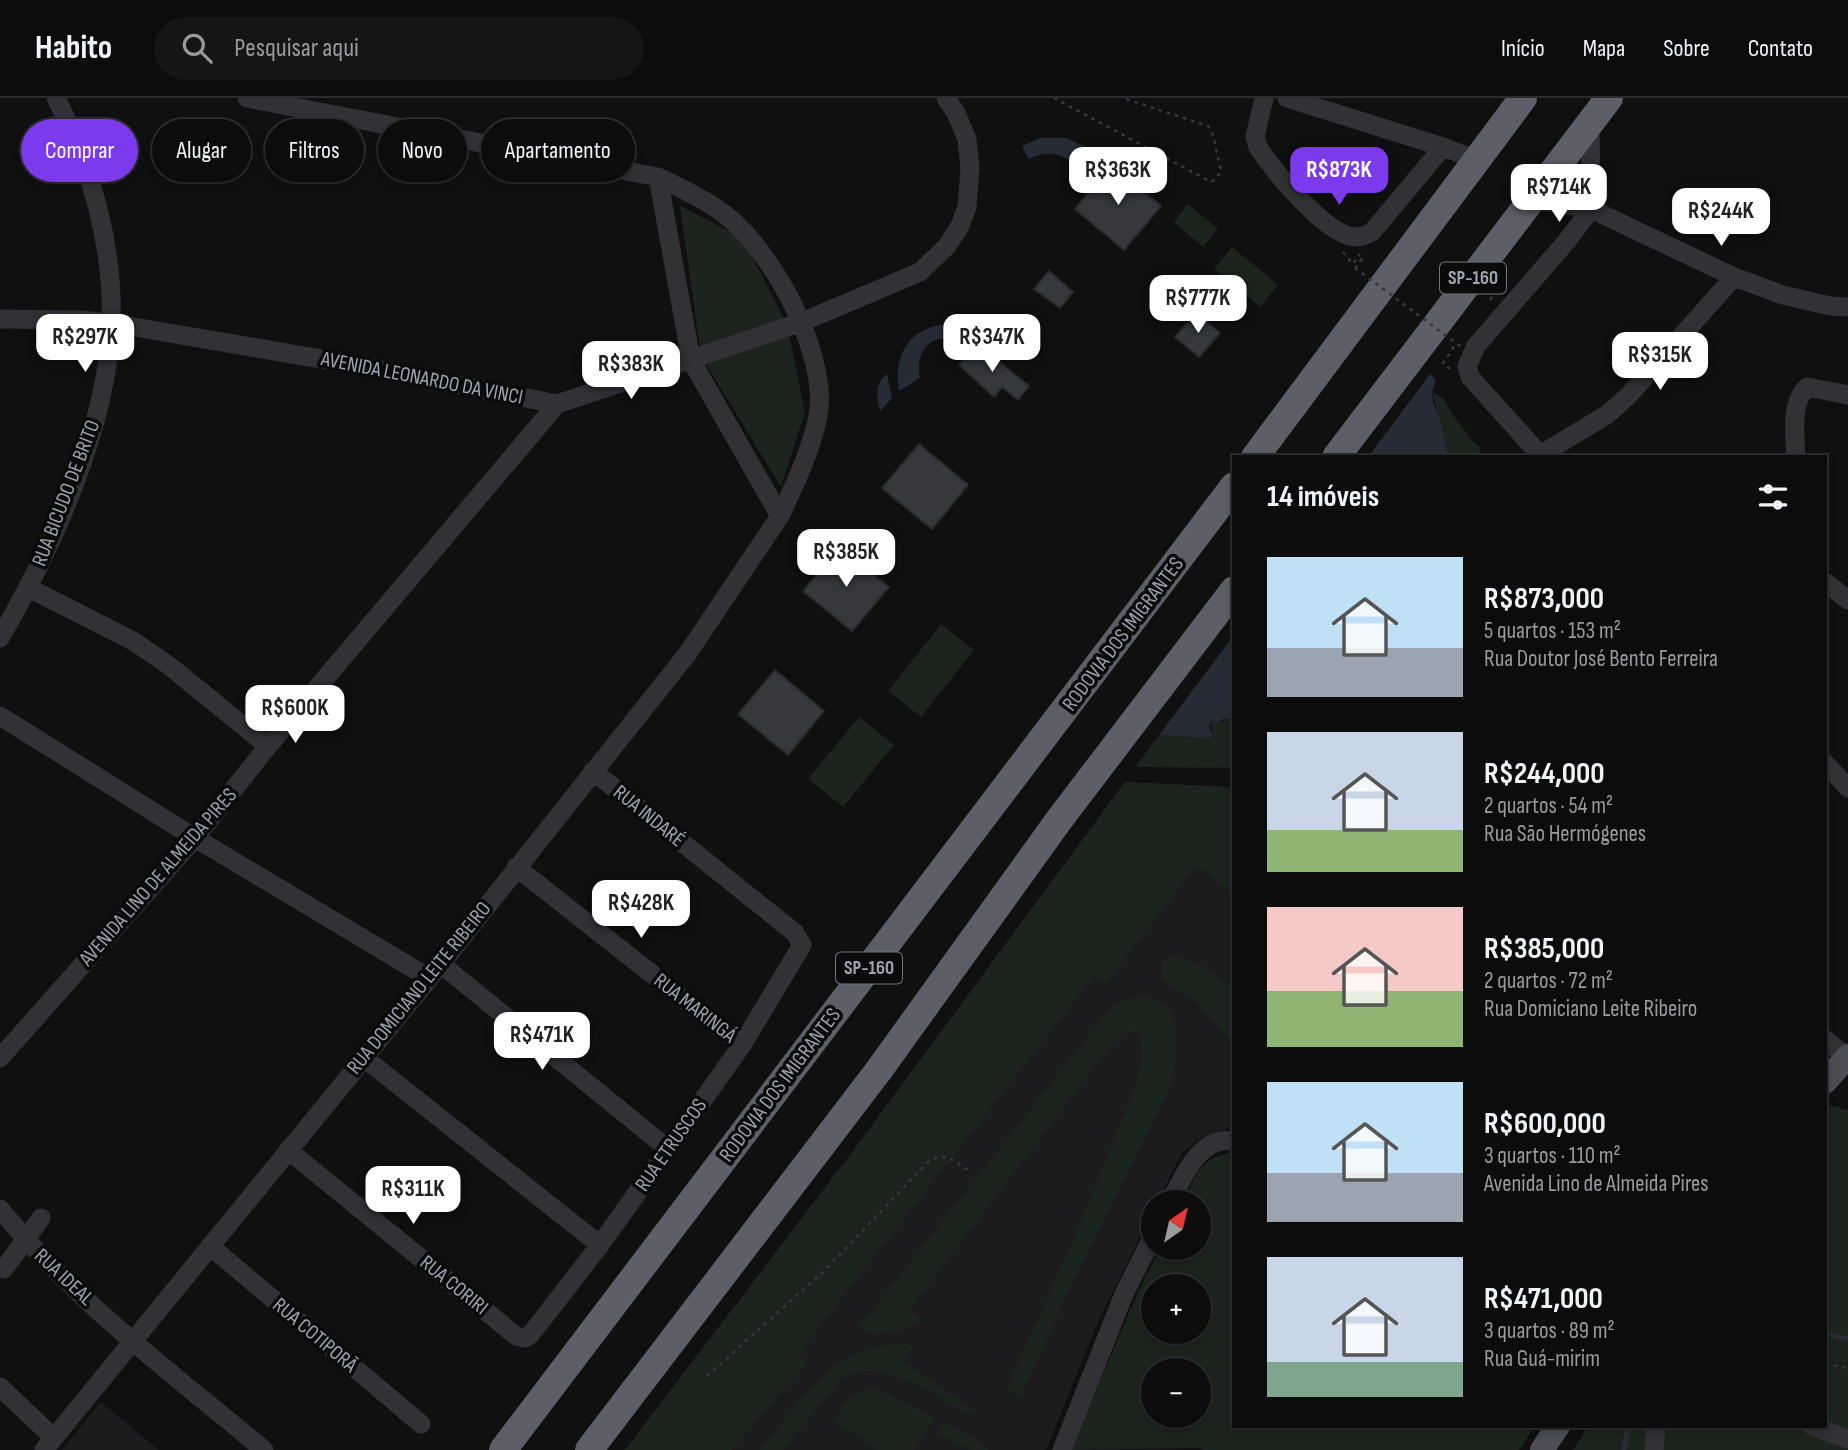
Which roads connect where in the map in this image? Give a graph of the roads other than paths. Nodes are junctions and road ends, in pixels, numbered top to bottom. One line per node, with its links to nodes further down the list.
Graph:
1 (56, 98): 18 (street, RUA BICUDO DE BRITO)
2 (247, 98): 11 (street, RUA DOMICIANO LEITE RIBEIRO)
3 (946, 98): 17 (street, AVENIDA LEONARDO DA VINCI)
4 (1264, 98): 9 (street)
5 (1287, 98): 9 (street)
6 (1523, 98): 10 (highway, SP-160)
7 (1609, 98): 8 (highway, SP-160)
8 (1590, 123): 12 (highway, SP-160); 13 (street)
9 (1443, 147): 10 (street)
10 (1477, 160): 22 (highway, SP-160)
11 (658, 177): 17 (street, RUA DOMICIANO LEITE RIBEIRO); 19 (street)
12 (1532, 200): 13 (street); 23 (highway, SP-160)
13 (1591, 209): 14 (street); 24 (street)
14 (1734, 276): 15 (street); 25 (street)
15 (1848, 306)
16 (0, 319): 18 (street, AVENIDA LEONARDO DA VINCI)
17 (802, 322): 19 (street, AVENIDA LEONARDO DA VINCI); 28 (street, RUA DOMICIANO LEITE RIBEIRO)
18 (111, 323): 21 (street, AVENIDA LEONARDO DA VINCI); 30 (street, RUA BICUDO DE BRITO)
19 (691, 360): 21 (street, AVENIDA LEONARDO DA VINCI); 28 (street)
20 (1848, 395): 26 (street)
21 (557, 404): 35 (street, AVENIDA LINO DE ALMEIDA PIRES)
22 (1256, 455)
23 (1338, 455)
24 (1540, 455)
25 (1543, 455)
26 (1796, 455)
27 (1232, 489): 69 (highway, RODOVIA DOS IMIGRANTES / SP-160)
28 (780, 516): 37 (street, RUA DOMICIANO LEITE RIBEIRO)
29 (1827, 584): 32 (street)
30 (29, 588): 33 (street, RUA BICUDO DE BRITO); 35 (street)
31 (1232, 593): 71 (highway)
32 (1848, 600)
33 (0, 638)
34 (0, 716): 39 (street)
35 (268, 746): 39 (street, AVENIDA LINO DE ALMEIDA PIRES)
36 (1827, 766): 38 (street)
37 (593, 771): 40 (street, RUA DOMICIANO LEITE RIBEIRO); 41 (street, RUA INDARÉ)
38 (1848, 788)
39 (195, 838): 42 (street); 47 (street, AVENIDA LINO DE ALMEIDA PIRES)
40 (516, 867): 42 (street, RUA DOMICIANO LEITE RIBEIRO); 44 (street, RUA MARINGÁ)
41 (802, 941): 44 (street, RUA ETRUSCOS)
42 (435, 971): 45 (street, RUA DOMICIANO LEITE RIBEIRO); 50 (street)
43 (1827, 1041): 46 (street)
44 (742, 1045): 50 (street, RUA ETRUSCOS)
45 (363, 1057): 51 (street, RUA DOMICIANO LEITE RIBEIRO); 56 (street)
46 (1848, 1057): 48 (main road)
47 (0, 1058)
48 (1827, 1080)
49 (1232, 1141): 52 (street)
50 (668, 1149): 56 (street, RUA ETRUSCOS)
51 (288, 1150): 57 (street, RUA DOMICIANO LEITE RIBEIRO); 60 (street, RUA CORIRI)
52 (1177, 1190)
53 (0, 1209): 55 (street, RUA IDEAL)
54 (41, 1218): 55 (street)
55 (26, 1240): 59 (street); 61 (street, RUA IDEAL)
56 (600, 1245): 60 (street, RUA ETRUSCOS)
57 (210, 1247): 61 (street, RUA DOMICIANO LEITE RIBEIRO); 63 (street, RUA COTIPORÃ)
58 (1141, 1260): 72 (street)
59 (4, 1269)
60 (525, 1338)
61 (132, 1341): 68 (street, RUA DOMICIANO LEITE RIBEIRO); 70 (street, RUA IDEAL)
62 (0, 1387): 68 (street)
63 (421, 1424)
64 (1557, 1428): 73 (main road)
65 (1656, 1428): 74 (street)
66 (1818, 1428): 67 (street)
67 (1848, 1439)
68 (49, 1444)
69 (504, 1447)
70 (264, 1450)
71 (589, 1450)
72 (1062, 1450)
73 (1542, 1450)
74 (1654, 1450)

